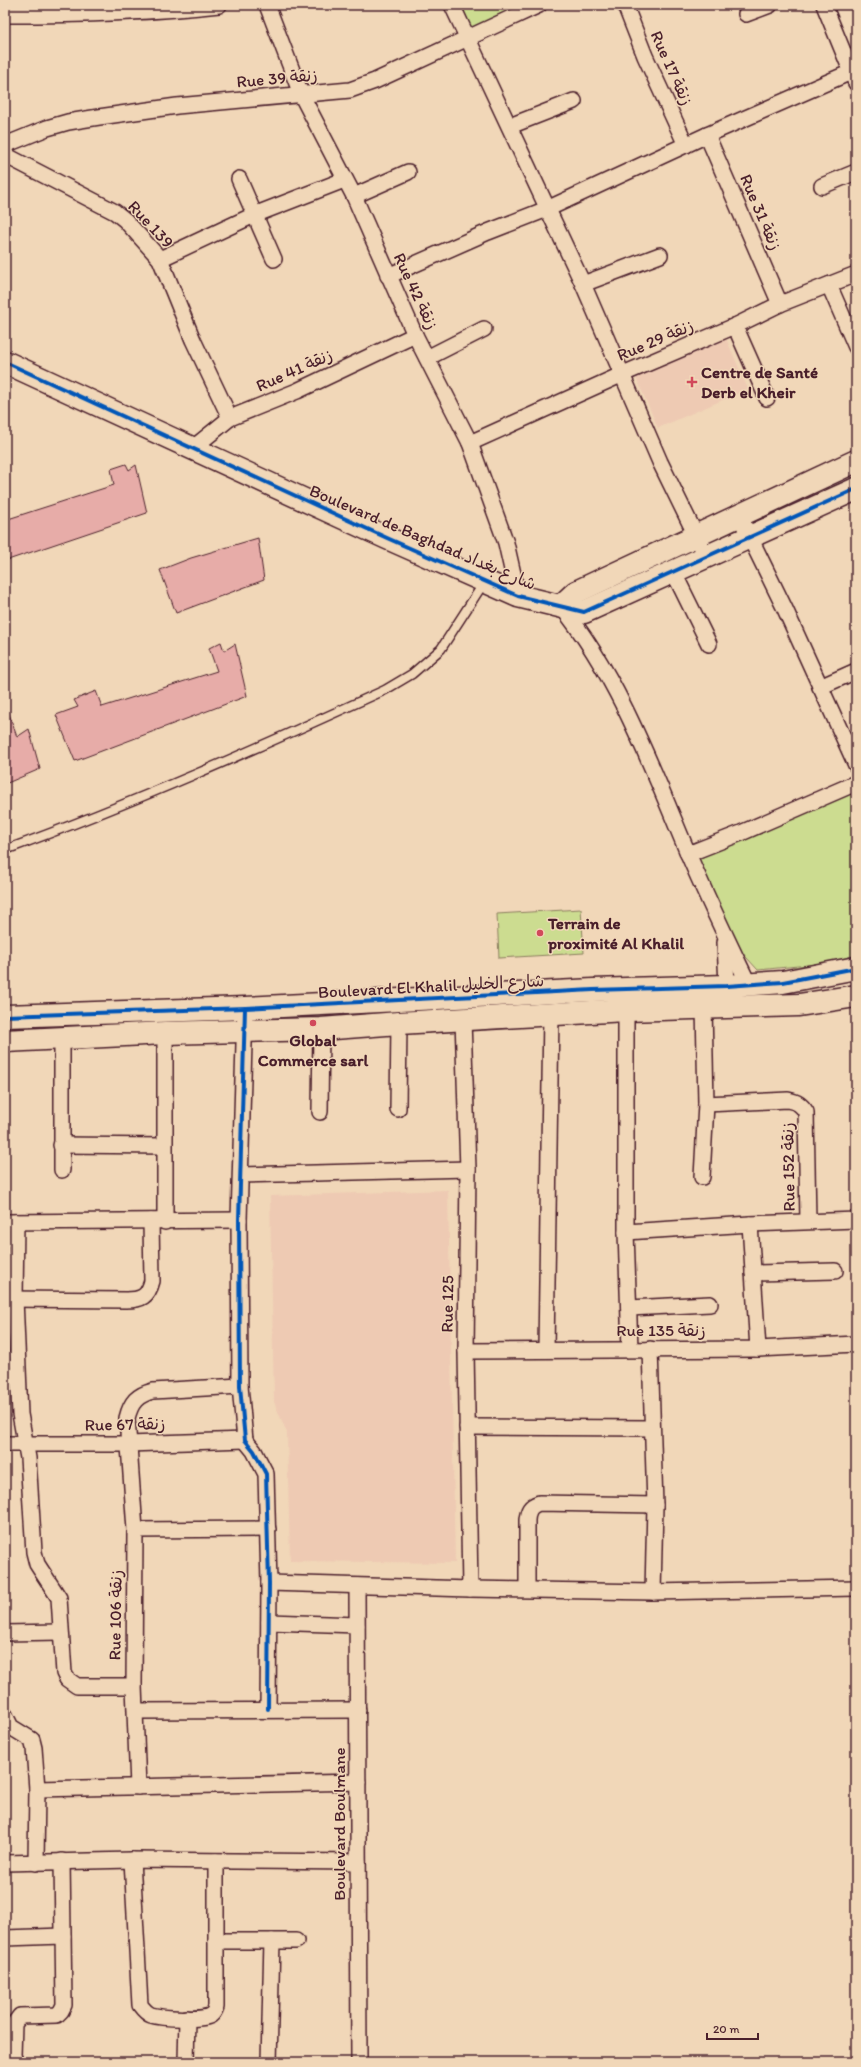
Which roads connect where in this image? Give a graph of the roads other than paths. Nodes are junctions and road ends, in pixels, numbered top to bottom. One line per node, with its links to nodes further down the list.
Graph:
1 (219, 5): 8 (street)
2 (267, 5): 13 (street, Rue 42 زنقة)
3 (452, 5): 11 (street)
4 (539, 5): 11 (street, Rue 39 زنقة)
5 (625, 5): 18 (street, Rue 17 زنقة)
6 (770, 5): 9 (street)
7 (824, 5): 12 (street)
8 (67, 10): 10 (street)
9 (746, 14)
10 (5, 15)
11 (467, 37): 13 (street, Rue 39 زنقة); 15 (street)
12 (853, 78): 16 (street)
13 (301, 94): 17 (street, Rue 39 زنقة); 23 (street, Rue 42 زنقة)
14 (574, 101): 15 (street)
15 (510, 126): 26 (street)
16 (707, 135): 18 (street); 35 (street, Rue 31 زنقة)
17 (5, 145)
18 (686, 145): 26 (street)
19 (5, 155): 30 (street, Rue 139)
20 (408, 172): 25 (street)
21 (856, 172): 24 (street)
22 (239, 179): 27 (street)
23 (344, 180): 25 (street, Rue 42 زنقة); 27 (street)
24 (822, 186)
25 (354, 196): 32 (street, Rue 42 زنقة)
26 (547, 209): 32 (street); 33 (street)
27 (254, 215): 29 (street); 30 (street)
28 (660, 255): 33 (street)
29 (274, 258)
30 (160, 259): 44 (street, Rue 139)
31 (856, 274): 34 (street, Rue 29 زنقة)
32 (388, 276): 38 (street, Rue 42 زنقة)
33 (583, 284): 42 (street)
34 (829, 286): 35 (street, Rue 29 زنقة); 39 (street)
35 (780, 304): 36 (street, Rue 29 زنقة)
36 (735, 326): 42 (street, Rue 29 زنقة); 43 (street)
37 (484, 329): 40 (street)
38 (415, 336): 40 (street, Rue 42 زنقة); 44 (street, Rue 41 زنقة)
39 (856, 348)
40 (427, 358): 45 (street, Rue 42 زنقة)
41 (5, 362): 46 (street, Boulevard de Baghdad شارع بغداد)
42 (623, 374): 45 (street, Rue 29 زنقة); 50 (street)
43 (767, 398)
44 (230, 418): 46 (street, Rue 41 زنقة)
45 (470, 443): 55 (street, Rue 42 زنقة)
46 (193, 448): 54 (street, Boulevard de Baghdad شارع بغداد)
47 (856, 461): 49 (street)
48 (856, 488): 51 (street, Boulevard de Baghdad شارع بغداد)
49 (739, 515): 50 (street); 51 (street)
50 (697, 535): 52 (street); 56 (street)
51 (750, 537): 52 (street, Boulevard de Baghdad شارع بغداد); 59 (street)
52 (706, 556): 53 (street, Boulevard de Baghdad شارع بغداد)
53 (673, 572): 56 (street, Boulevard de Baghdad شارع بغداد); 57 (street)
54 (485, 581): 55 (street, Boulevard de Baghdad شارع بغداد); 62 (lane)
55 (518, 596): 56 (street, Boulevard de Baghdad شارع بغداد)
56 (561, 606): 63 (street)
57 (709, 644)
58 (856, 671): 59 (street)
59 (820, 687): 60 (street)
60 (856, 765)
61 (856, 783): 63 (street)
62 (5, 850)
63 (688, 854): 64 (street)
64 (724, 935): 66 (street); 67 (street)
65 (856, 968): 66 (street, Boulevard El Khalil شارع الخليل)
66 (748, 983): 67 (street, Boulevard El Khalil شارع الخليل)
67 (727, 986): 70 (street, Boulevard El Khalil شارع الخليل)
68 (856, 996): 69 (street, Boulevard El Khalil شارع الخليل)
69 (704, 1006): 71 (street, Boulevard El Khalil شارع الخليل); 81 (street)
70 (245, 1008): 73 (street, Boulevard El Khalil شارع الخليل); 77 (street)
71 (626, 1010): 72 (street, Boulevard El Khalil شارع الخليل); 96 (street)
72 (551, 1014): 74 (street, Boulevard El Khalil شارع الخليل); 106 (street)
73 (5, 1016)
74 (463, 1020): 75 (street, Boulevard El Khalil شارع الخليل); 86 (street, Rue 125)
75 (399, 1023): 76 (street, Boulevard El Khalil شارع الخليل); 82 (street)
76 (321, 1029): 77 (street, Boulevard El Khalil شارع الخليل); 83 (street)
77 (245, 1030): 78 (street, Boulevard El Khalil شارع الخليل); 88 (street)
78 (165, 1033): 79 (street, Boulevard El Khalil شارع الخليل); 85 (street)
79 (62, 1038): 80 (street, Boulevard El Khalil شارع الخليل); 84 (street)
80 (5, 1041)
81 (706, 1104): 89 (street); 92 (street, Rue 152 زنقة)
82 (398, 1109)
83 (320, 1112)
84 (61, 1145): 85 (street); 87 (street)
85 (164, 1146): 94 (street)
86 (468, 1168): 88 (street); 107 (street, Rue 125)
87 (62, 1170)
88 (241, 1175): 90 (street)
89 (702, 1176)
90 (239, 1220): 94 (street); 108 (street)
91 (856, 1220): 92 (street)
92 (808, 1221): 95 (street)
93 (11, 1222): 94 (street); 99 (street)
94 (158, 1222): 99 (street)
95 (750, 1224): 96 (street); 98 (street)
96 (626, 1232): 101 (street)
97 (834, 1271): 98 (street)
98 (753, 1273): 105 (street)
99 (10, 1299): 112 (street)
100 (710, 1304): 101 (street)
101 (629, 1308): 103 (street)
102 (856, 1344): 105 (street, Rue 135 زنقة)
103 (630, 1349): 104 (street, Rue 135 زنقة); 106 (street, Rue 135 زنقة)
104 (650, 1349): 105 (street, Rue 135 زنقة); 110 (street)
105 (758, 1349)
106 (546, 1350): 107 (street, Rue 135 زنقة)
107 (466, 1351): 109 (street, Rue 125)
108 (240, 1386): 111 (street); 114 (street, Rue 106 زنقة)
109 (467, 1427): 110 (street); 121 (street, Rue 125)
110 (652, 1428): 115 (street)
111 (245, 1440): 114 (street, Rue 67 زنقة); 116 (street)
112 (26, 1443): 113 (street, Rue 67 زنقة); 114 (street, Rue 67 زنقة); 126 (street)
113 (5, 1444)
114 (128, 1444): 117 (street, Rue 106 زنقة)
115 (655, 1505): 122 (street); 123 (street)
116 (268, 1529): 117 (street); 118 (street)
117 (135, 1530): 128 (street, Rue 106 زنقة)
118 (269, 1583): 119 (street); 124 (street)
119 (357, 1586): 121 (street); 125 (street, Boulevard Boulmane)
120 (856, 1588): 123 (street)
121 (470, 1589): 122 (street)
122 (528, 1589): 123 (street)
123 (653, 1592)
124 (270, 1622): 125 (street); 129 (street)
125 (357, 1626): 130 (street, Boulevard Boulmane)
126 (60, 1632): 127 (street); 128 (street)
127 (5, 1633)
128 (134, 1686): 131 (street, Rue 106 زنقة)
129 (268, 1709): 130 (street); 131 (street)
130 (358, 1710): 133 (street, Boulevard Boulmane)
131 (136, 1711): 134 (street, Rue 106 زنقة)
132 (5, 1715): 135 (street)
133 (358, 1782): 134 (street); 139 (street, Boulevard Boulmane)
134 (138, 1787): 135 (street)
135 (37, 1789): 141 (street)
136 (132, 1860): 137 (street); 138 (street); 147 (street)
137 (62, 1861): 141 (street); 142 (street)
138 (216, 1862): 139 (street); 144 (street)
139 (358, 1862): 151 (street, Boulevard Boulmane)
140 (5, 1863): 141 (street)
141 (36, 1863)
142 (63, 1936): 143 (street); 148 (street)
143 (5, 1938)
144 (216, 1941): 145 (street); 147 (street)
145 (272, 1941): 146 (street); 150 (street)
146 (296, 1941)
147 (187, 2018): 149 (street)
148 (16, 2062)
149 (186, 2062)
150 (269, 2062)
151 (359, 2062)

